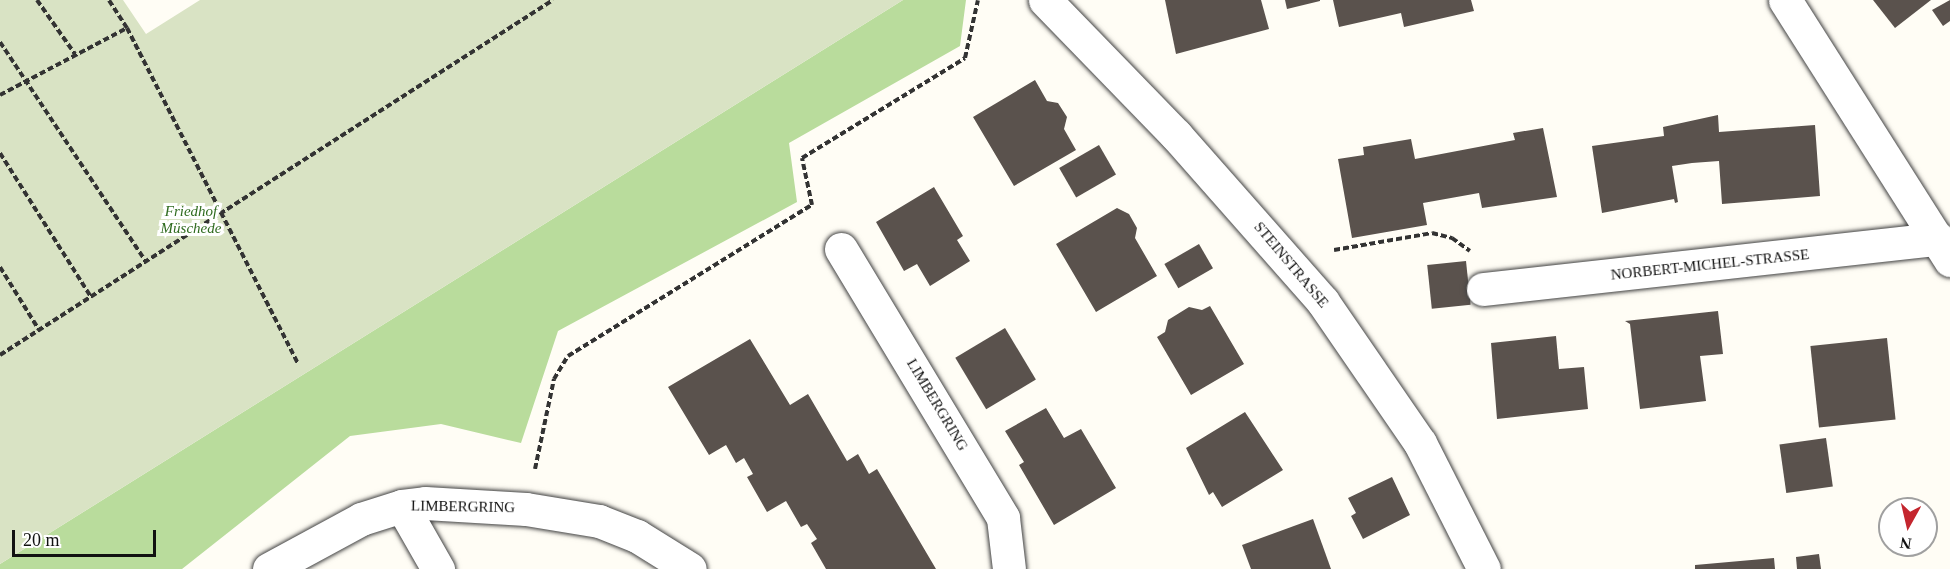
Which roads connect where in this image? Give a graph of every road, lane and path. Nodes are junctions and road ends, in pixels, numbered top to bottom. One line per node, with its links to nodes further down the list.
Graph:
1 (37, 0): 9 (path)
2 (109, 0): 7 (path)
3 (553, 0): 13 (path)
4 (978, 0): 25 (path)
5 (1046, 0): 16 (street, STEINSTRASSE)
6 (1785, 0): 15 (street, NORBERT-MICHEL-STRASSE)
7 (127, 28): 9 (path); 13 (path)
8 (0, 42): 10 (path)
9 (75, 54): 10 (path)
10 (27, 78): 11 (path); 17 (path)
11 (0, 95)
12 (0, 153): 20 (path)
13 (224, 214): 17 (path); 23 (path)
14 (842, 249): 29 (street, LIMBERGRING)
15 (1944, 250): 19 (street, NORBERT-MICHEL-STRASSE)
16 (1286, 258): 19 (path); 30 (street, STEINSTRASSE)
17 (146, 262): 20 (path)
18 (0, 267): 21 (path)
19 (1483, 289)
20 (91, 297): 21 (path)
21 (39, 330): 22 (path)
22 (0, 356)
23 (297, 364)
24 (402, 506): 25 (street, LIMBERGRING); 26 (street, LIMBERGRING); 27 (street, LIMBERGRING)
25 (526, 508): 28 (street, LIMBERGRING)
26 (269, 569)
27 (438, 569)
28 (690, 569)
29 (1009, 569)
30 (1484, 569)

